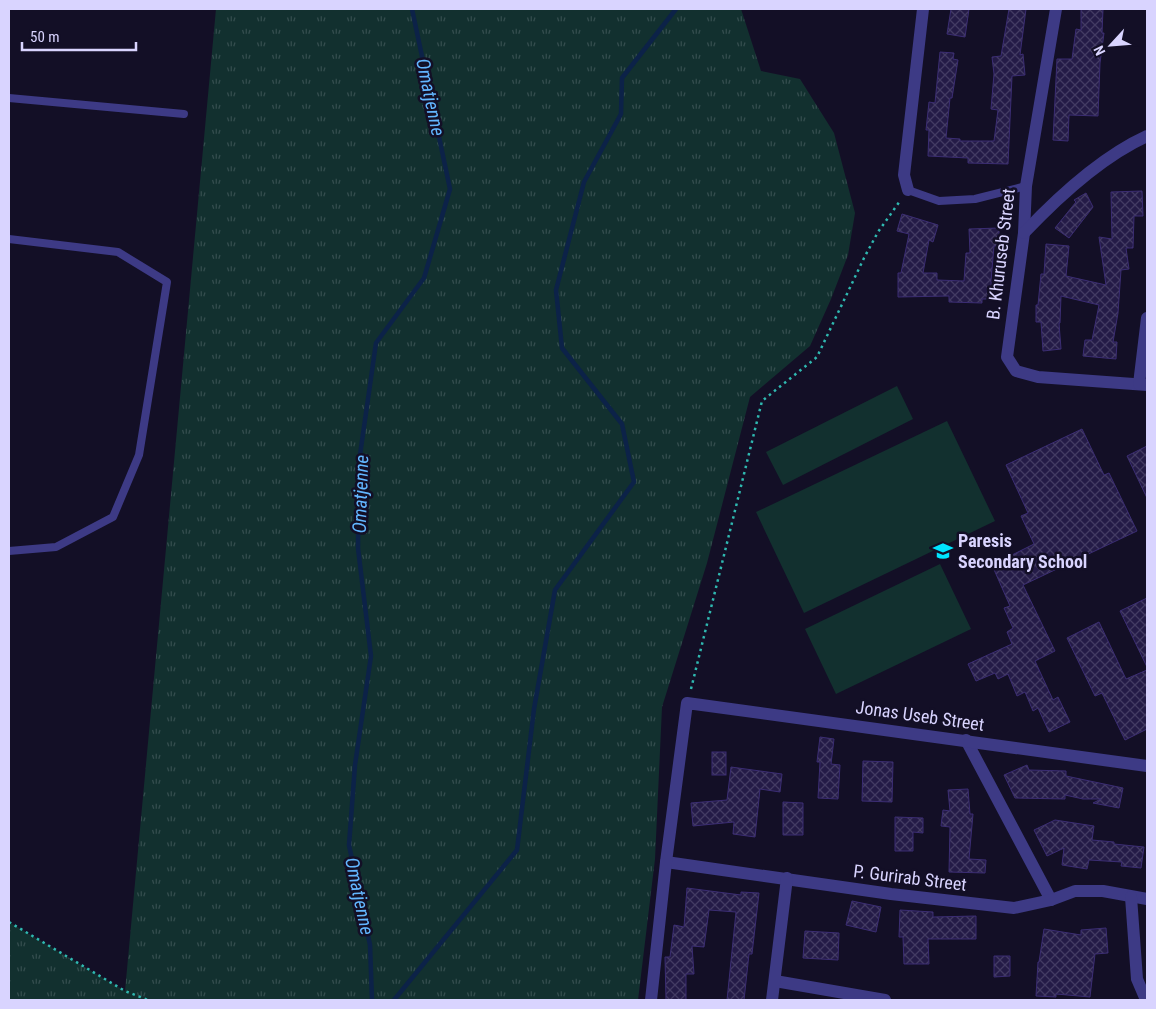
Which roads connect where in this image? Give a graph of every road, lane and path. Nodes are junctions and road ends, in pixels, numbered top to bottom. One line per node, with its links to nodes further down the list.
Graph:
1 (923, 9): 7 (street)
2 (1056, 9): 6 (street, B. Khuruseb Street)
3 (9, 98): 4 (lane)
4 (184, 114)
5 (1147, 136): 8 (street)
6 (1026, 186): 7 (lane); 8 (street, B. Khuruseb Street)
7 (908, 190): 13 (path)
8 (1024, 234): 11 (street, B. Khuruseb Street)
9 (9, 239): 12 (lane)
10 (1147, 318): 11 (street)
11 (1143, 385)
12 (9, 551)
13 (687, 703): 14 (street, Jonas Useb Street); 16 (street)
14 (966, 740): 15 (street, Jonas Useb Street); 20 (street)
15 (1147, 766)
16 (666, 862): 17 (street, P. Gurirab Street); 24 (street)
17 (787, 878): 20 (street, P. Gurirab Street); 22 (street)
18 (1131, 897): 19 (street, P. Gurirab Street); 20 (street, P. Gurirab Street); 27 (street)
19 (1147, 899)
20 (1051, 900)
21 (9, 922): 23 (path)
22 (775, 981): 25 (street); 26 (street)
23 (148, 1000)
24 (651, 1000)
25 (772, 1000)
26 (884, 1000)
27 (1146, 1000)

